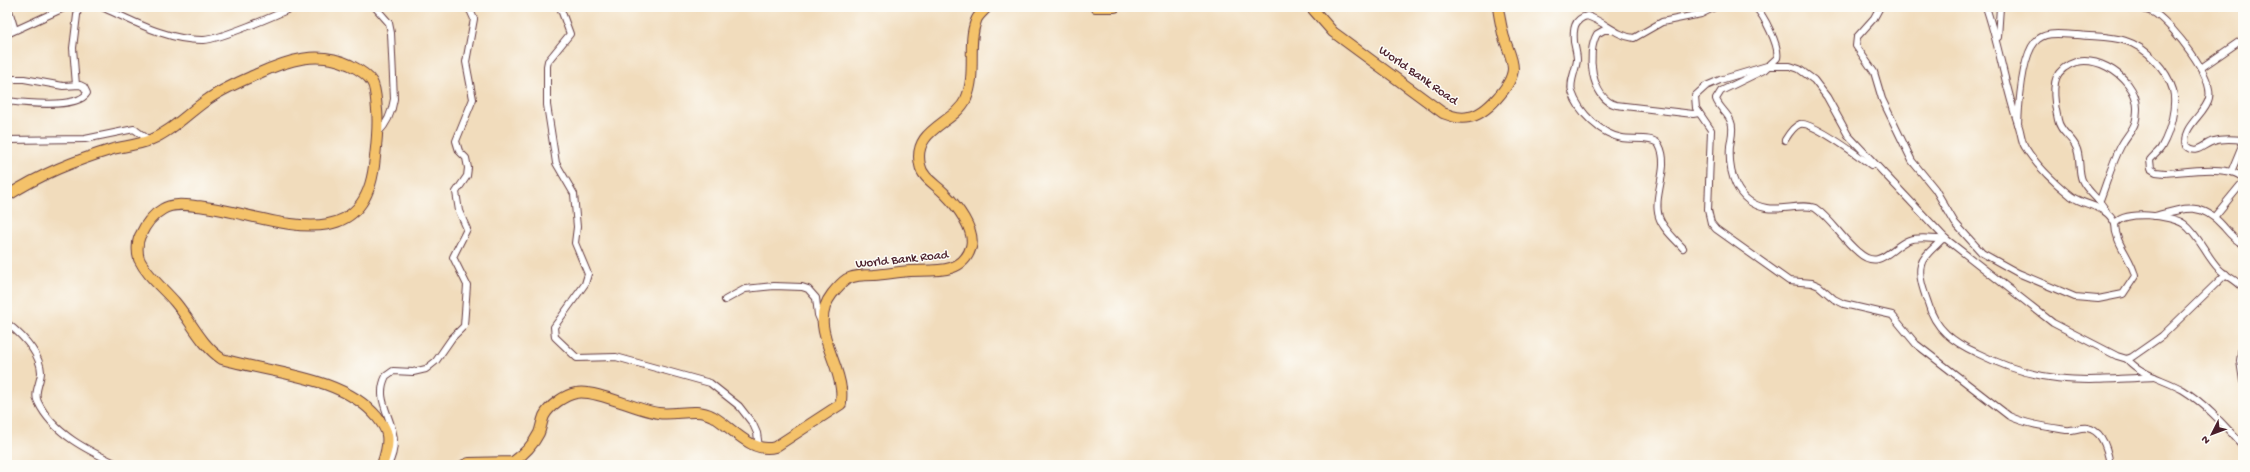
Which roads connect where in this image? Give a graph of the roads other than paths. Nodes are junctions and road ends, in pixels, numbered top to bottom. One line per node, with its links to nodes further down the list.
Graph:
1 (8, 7): 20 (street)
2 (66, 7): 20 (street)
3 (78, 7): 28 (street)
4 (102, 7): 5 (street)
5 (293, 7)
6 (375, 7): 32 (street)
7 (465, 7): 64 (street)
8 (560, 7): 61 (street)
9 (987, 7): 55 (main road, World Bank Road)
10 (1095, 7): 11 (main road)
11 (1115, 7)
12 (1311, 7): 13 (main road, World Bank Road)
13 (1498, 7)
14 (1715, 7): 21 (street)
15 (1755, 7): 25 (street)
16 (1880, 7): 47 (street)
17 (1986, 7): 24 (street)
18 (2000, 7): 24 (street)
19 (2136, 7): 26 (street)
20 (15, 30): 22 (street)
21 (1612, 30): 30 (street); 50 (street)
22 (7, 34)
23 (2243, 39): 26 (street)
24 (1999, 47): 31 (street)
25 (1770, 66): 30 (street); 40 (street); 48 (street)
26 (2201, 68): 36 (street)
27 (7, 79): 28 (street)
28 (76, 85): 29 (street)
29 (7, 101)
30 (1699, 113): 66 (street)
31 (2018, 124): 38 (street); 44 (street)
32 (378, 132): 34 (main road); 63 (main road)
33 (7, 140): 34 (street)
34 (149, 140): 42 (main road)
35 (1785, 140): 40 (street)
36 (2243, 140)
37 (2243, 143): 38 (street)
38 (2231, 172): 39 (street)
39 (2243, 178)
40 (1889, 180): 48 (street)
41 (2243, 182): 45 (street)
42 (7, 196)
43 (2100, 200): 43 (street); 44 (street)
44 (2106, 211): 47 (street)
45 (2214, 216): 46 (street); 49 (street)
46 (2154, 217): 47 (street); 51 (street)
47 (2115, 224)
48 (1944, 239): 57 (street); 58 (street)
49 (2243, 244)
50 (1683, 248)
51 (2226, 274): 52 (street); 57 (street)
52 (2243, 288)
53 (724, 300): 55 (street)
54 (7, 323): 62 (street)
55 (823, 327): 61 (main road, World Bank Road)
56 (2243, 338): 59 (street)
57 (2127, 359): 58 (street)
58 (2154, 377): 60 (street)
59 (2243, 381)
60 (2243, 446)
61 (759, 447): 65 (main road)
62 (119, 465)
63 (382, 465)
64 (388, 465)
65 (464, 465)
66 (2110, 465)

